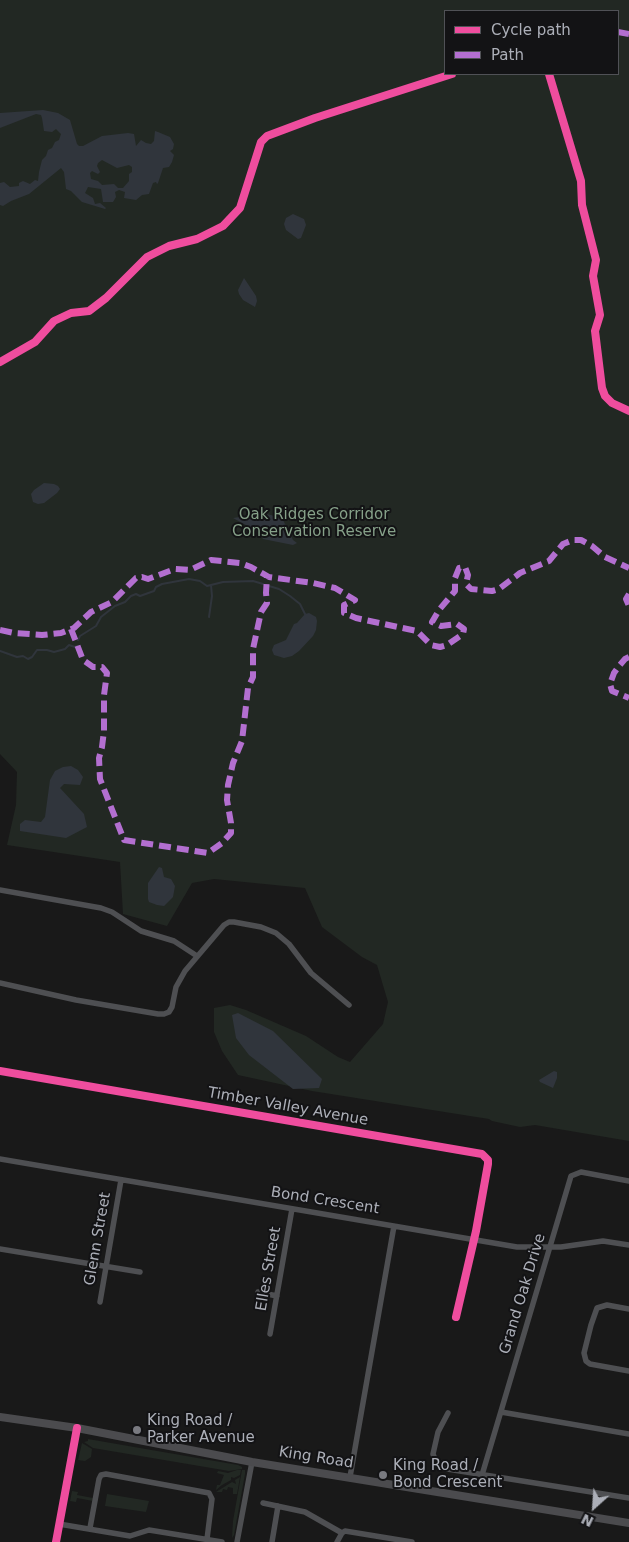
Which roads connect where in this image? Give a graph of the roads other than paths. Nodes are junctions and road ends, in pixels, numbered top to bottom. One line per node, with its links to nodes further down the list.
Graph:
1 (0, 890): 2 (street)
2 (197, 956): 3 (street); 4 (street)
3 (0, 983)
4 (350, 1005)
5 (0, 1071): 11 (street, Timber Valley Avenue)
6 (0, 1159): 7 (street, Bond Crescent)
7 (120, 1180): 9 (street, Bond Crescent); 15 (street, Glenn Street)
8 (629, 1180): 13 (street, Grand Oak Drive)
9 (292, 1209): 10 (street, Bond Crescent); 18 (street, Elles Street)
10 (394, 1226): 11 (street); 31 (street, Bond Crescent)
11 (474, 1240): 13 (street); 21 (street)
12 (629, 1245): 13 (street)
13 (550, 1247): 24 (street, Grand Oak Drive)
14 (0, 1249): 15 (street)
15 (105, 1266): 16 (street); 19 (street, Glenn Street)
16 (140, 1272)
17 (258, 1292): 18 (street)
18 (277, 1296): 22 (street, Elles Street)
19 (100, 1302)
20 (629, 1309): 23 (street)
21 (456, 1317)
22 (270, 1334)
23 (629, 1371)
24 (501, 1412): 28 (street); 30 (street, Grand Oak Drive)
25 (448, 1413): 30 (street)
26 (0, 1417): 27 (main road, King Road)
27 (76, 1428): 29 (main road, King Road); 36 (street)
28 (629, 1434)
29 (252, 1462): 31 (main road, King Road); 42 (street)
30 (482, 1475): 32 (street)
31 (350, 1477): 35 (main road, King Road)
32 (629, 1498)
33 (263, 1504): 34 (street)
34 (278, 1506): 38 (street); 43 (street)
35 (629, 1523)
36 (59, 1524): 37 (street); 40 (street)
37 (90, 1528): 39 (street); 39 (street)
38 (342, 1533): 44 (street); 45 (street)
39 (207, 1539): 41 (street)
40 (56, 1542)
41 (222, 1542)
42 (237, 1542)
43 (272, 1542)
44 (338, 1542)
45 (412, 1542)

